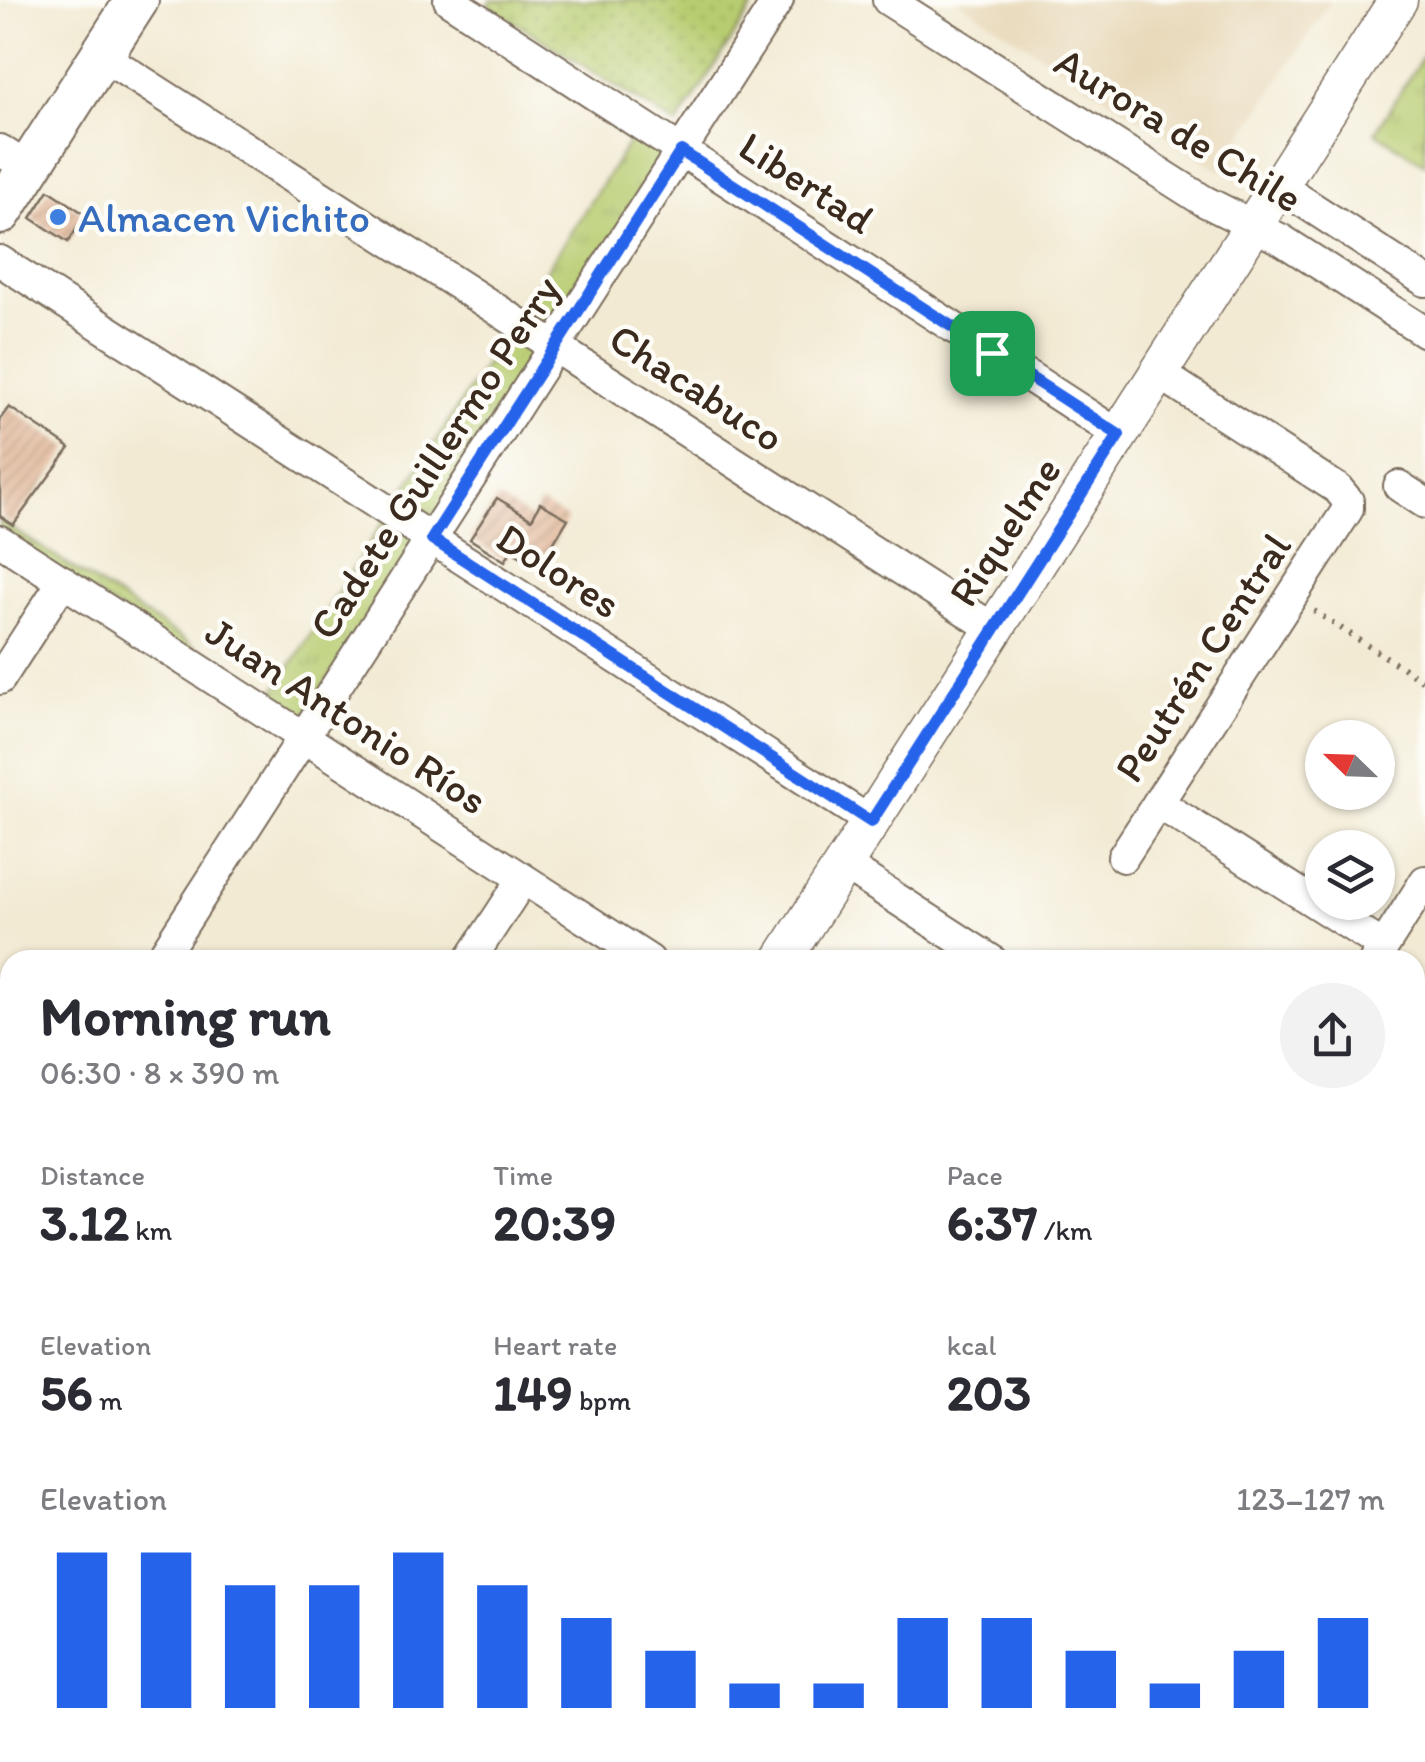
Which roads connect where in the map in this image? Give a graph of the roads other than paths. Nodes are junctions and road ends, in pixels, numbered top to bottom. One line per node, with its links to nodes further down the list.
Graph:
1 (137, 0): 6 (main road)
2 (449, 0): 7 (street, Libertad)
3 (778, 0): 7 (street, Cadete Guillermo Perry)
4 (888, 0): 11 (street, Aurora de Chile)
5 (1398, 0): 9 (street, Riquelme)
6 (101, 54): 8 (main road); 15 (street, Chacabuco)
7 (681, 151): 15 (street, Cadete Guillermo Perry); 17 (street, Libertad)
8 (14, 159): 10 (main road)
9 (1279, 186): 11 (street, Riquelme); 13 (street, Aurora de Chile)
10 (0, 213)
11 (1254, 225): 14 (street, Aurora de Chile); 16 (street, Riquelme)
12 (0, 261): 20 (street, Dolores)
13 (1425, 281)
14 (1425, 332)
15 (555, 346): 20 (street, Cadete Guillermo Perry); 23 (street, Chacabuco)
16 (1159, 373): 17 (street, Riquelme); 26 (street, Peutrén Central)
17 (1119, 435): 23 (street, Riquelme)
18 (1399, 486): 19 (street)
19 (1425, 503)
20 (432, 539): 25 (street, Cadete Guillermo Perry); 27 (street, Dolores)
21 (0, 541): 22 (street, Juan Antonio Ríos)
22 (63, 582): 24 (street); 25 (street, Juan Antonio Ríos)
23 (994, 629): 27 (street, Riquelme)
24 (0, 679)
25 (304, 737): 30 (street, Juan Antonio Ríos); 32 (street, Cadete Guillermo Perry)
26 (1158, 803): 28 (street, Peutrén Central); 37 (street)
27 (871, 822): 29 (street, Riquelme)
28 (1123, 857)
29 (844, 864): 35 (street, Riquelme); 36 (street)
30 (523, 879): 33 (street); 34 (street, Juan Antonio Ríos)
31 (1421, 896): 38 (street)
32 (166, 950)
33 (477, 950)
34 (633, 950)
35 (788, 950)
36 (977, 950)
37 (1375, 950)
38 (1381, 950)

